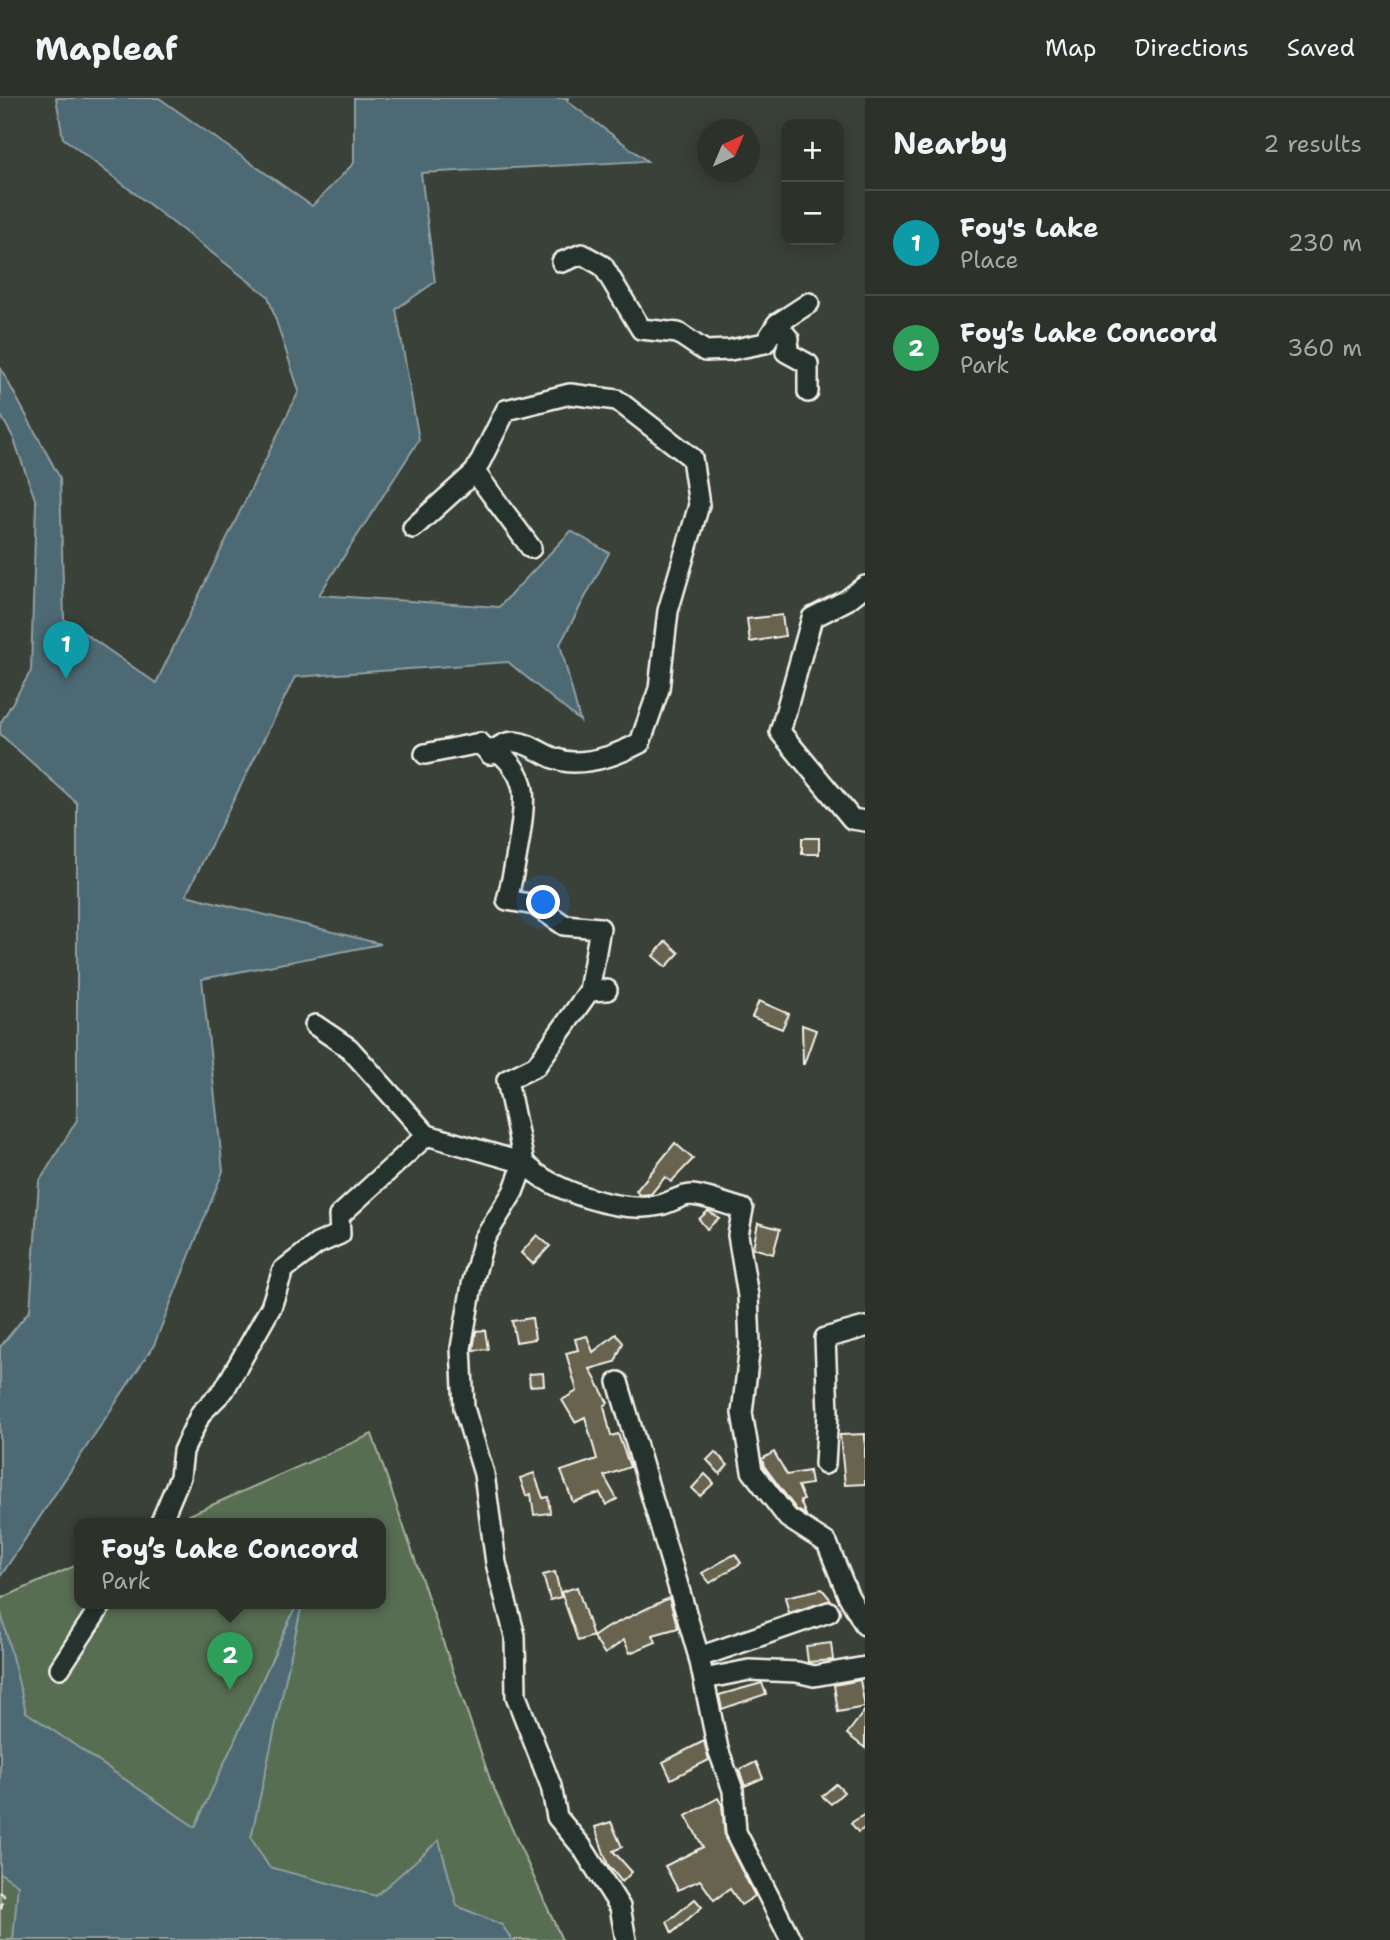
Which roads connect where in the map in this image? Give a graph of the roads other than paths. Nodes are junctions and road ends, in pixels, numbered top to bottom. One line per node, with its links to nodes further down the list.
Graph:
1 (562, 262): 3 (street)
2 (809, 303): 3 (street)
3 (777, 324): 4 (street)
4 (808, 392)
5 (475, 472): 6 (street); 7 (street); 10 (street)
6 (412, 528)
7 (531, 548)
8 (865, 586): 11 (street)
9 (425, 754): 10 (street)
10 (490, 754): 14 (street)
11 (865, 821)
12 (314, 1025): 13 (street)
13 (427, 1135): 14 (street); 18 (street)
14 (524, 1163): 21 (street); 26 (street)
15 (865, 1327): 17 (street)
16 (618, 1382): 22 (street)
17 (825, 1464)
18 (163, 1518)
19 (99, 1609): 24 (street)
20 (829, 1612): 22 (street)
21 (865, 1625)
22 (699, 1657): 25 (street)
23 (865, 1667): 25 (street)
24 (60, 1668)
25 (704, 1679): 27 (street)
26 (626, 1940)
27 (791, 1940)

